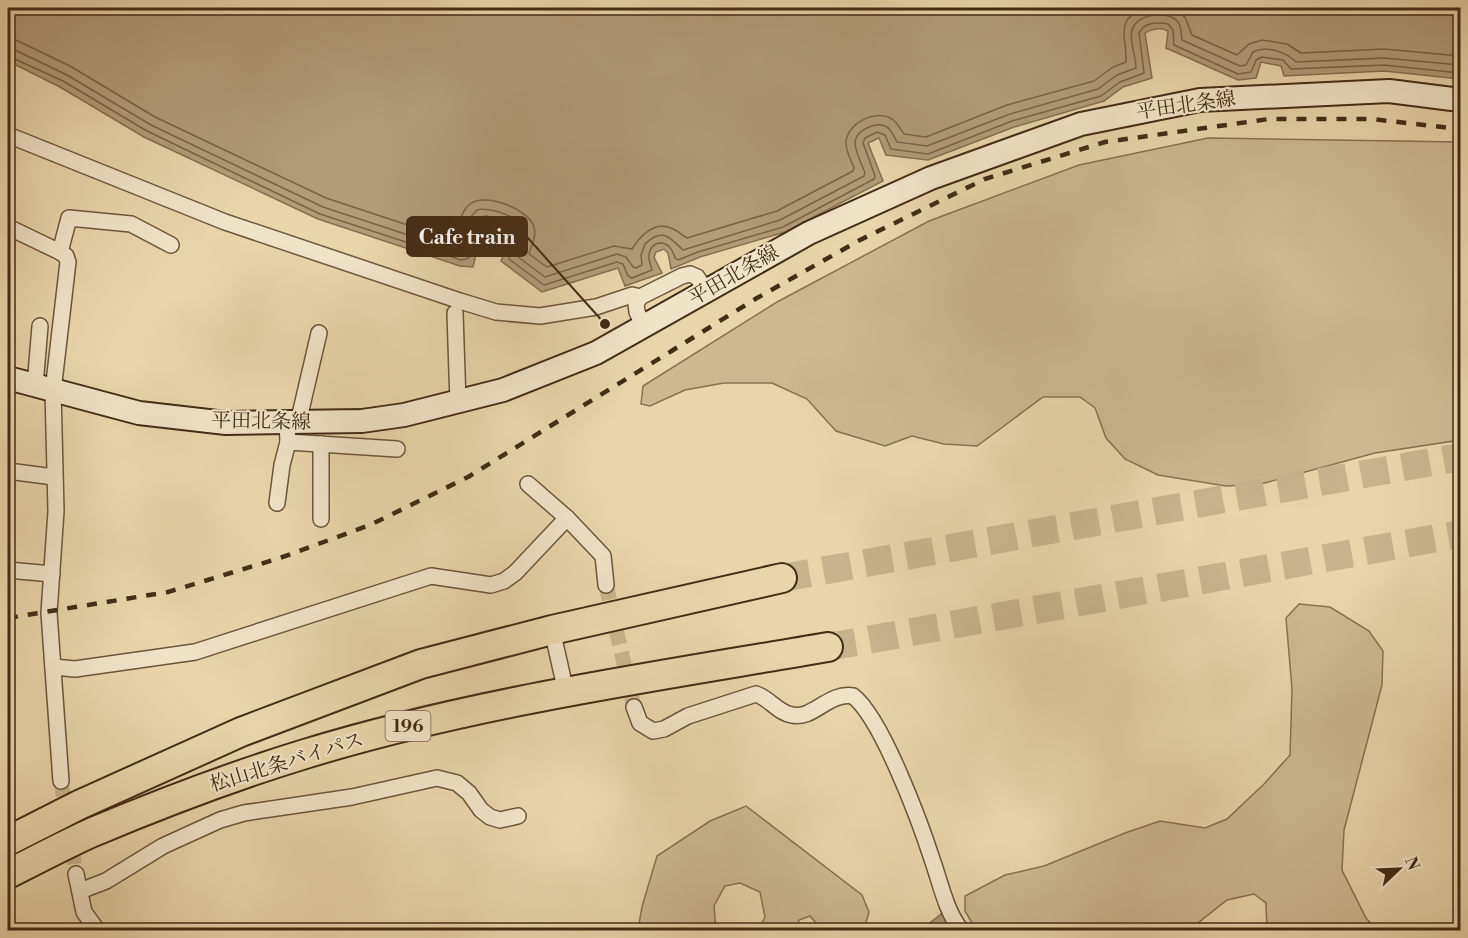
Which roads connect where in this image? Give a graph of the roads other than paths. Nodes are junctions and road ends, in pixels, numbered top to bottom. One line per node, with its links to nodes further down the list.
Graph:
1 (1461, 100): 6 (main road, 平田北条線)
2 (8, 135): 7 (street)
3 (8, 227): 5 (street)
4 (171, 245): 5 (street)
5 (60, 252): 13 (street)
6 (707, 292): 7 (street); 10 (main road, 平田北条線)
7 (640, 297): 10 (street)
8 (455, 313): 14 (street)
9 (40, 326): 13 (street)
10 (645, 327): 14 (main road, 平田北条線)
11 (319, 333): 15 (street)
12 (8, 378): 13 (main road, 平田北条線)
13 (44, 388): 15 (main road, 平田北条線); 19 (street)
14 (458, 403): 15 (main road, 平田北条線)
15 (291, 430): 16 (street); 21 (street)
16 (321, 444): 17 (street); 23 (street)
17 (397, 449)
18 (8, 471): 19 (street)
19 (54, 477): 25 (street)
20 (528, 484): 22 (street)
21 (277, 503)
22 (567, 518): 27 (street); 30 (street)
23 (321, 519)
24 (8, 570): 25 (street)
25 (52, 574): 30 (street)
26 (782, 578): 28 (highway, 松山北条バイパス)
27 (606, 585)
28 (552, 630): 31 (street); 35 (highway, 松山北条バイパス)
29 (828, 647): 31 (highway, 松山北条バイパス / 196)
30 (53, 667): 33 (street)
31 (566, 692): 36 (highway, 松山北条バイパス / 196)
32 (634, 707): 40 (street)
33 (62, 781)
34 (518, 816): 38 (street)
35 (8, 841)
36 (8, 874)
37 (76, 874): 38 (street)
38 (80, 891): 39 (street)
39 (97, 930)
40 (961, 930)

